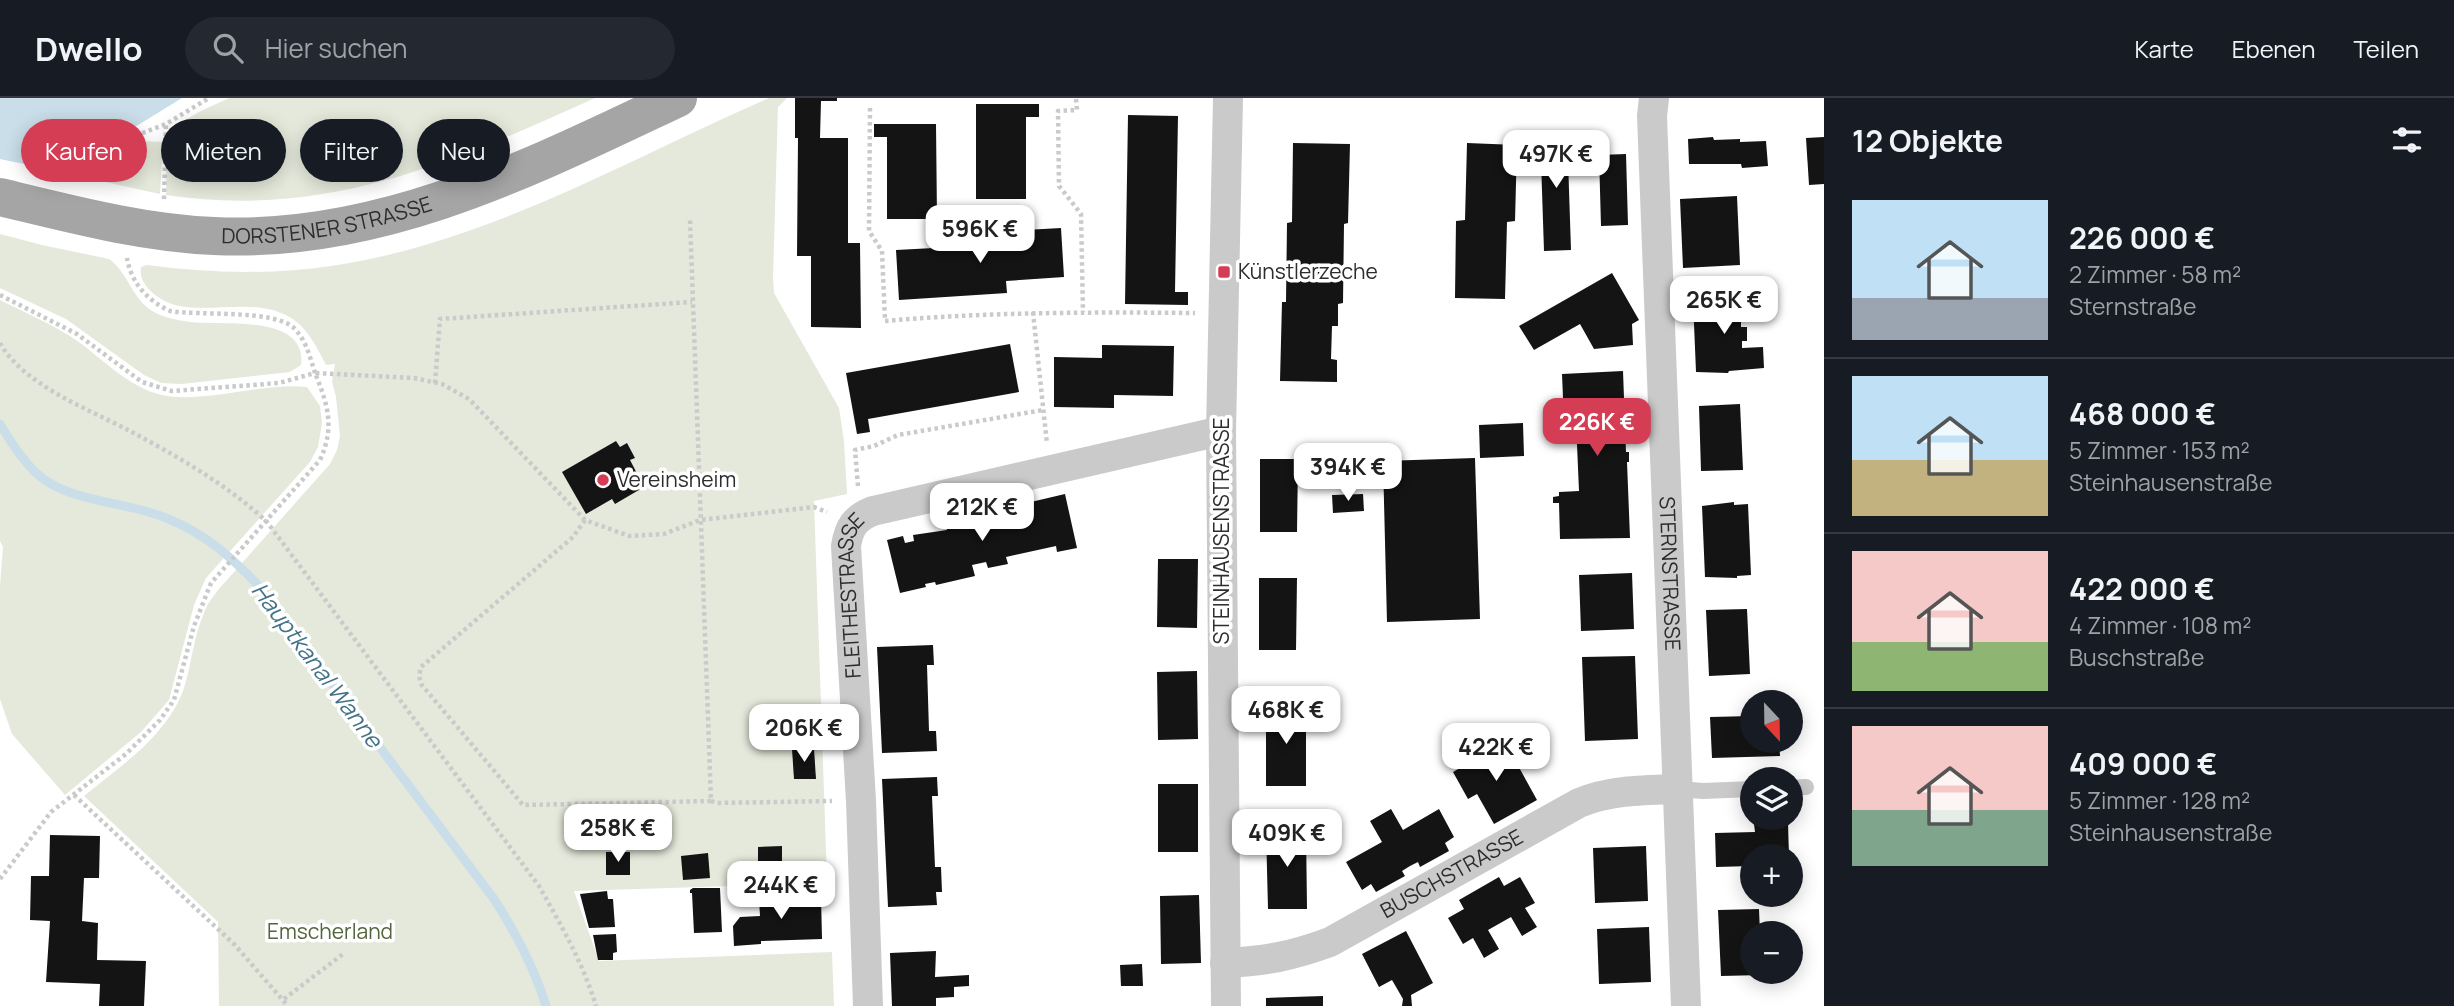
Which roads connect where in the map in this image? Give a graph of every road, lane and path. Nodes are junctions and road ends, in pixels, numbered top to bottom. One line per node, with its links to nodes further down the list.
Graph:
1 (209, 98): 7 (path)
2 (678, 98): 12 (main road, DORSTENER STRASSE)
3 (1228, 98): 17 (street, STEINHAUSENSTRASSE)
4 (1654, 98): 28 (street, STERNSTRASSE)
5 (1076, 99): 16 (path)
6 (870, 108): 15 (path)
7 (174, 119)
8 (164, 182): 9 (path)
9 (164, 195)
10 (14, 201): 12 (main road, DORSTENER STRASSE)
11 (690, 219): 14 (path)
12 (126, 225): 19 (path)
13 (0, 295): 19 (path)
14 (692, 302): 20 (path); 26 (path)
15 (1032, 312): 16 (path); 21 (path)
16 (1083, 312): 17 (path)
17 (1223, 313): 22 (street, STEINHAUSENSTRASSE)
18 (0, 343): 27 (path)
19 (315, 373): 20 (path); 27 (path)
20 (435, 383): 25 (path)
21 (1043, 410): 23 (path); 24 (path)
22 (1221, 431): 23 (street, FLEITHESTRASSE); 35 (street, STEINHAUSENSTRASSE)
23 (1064, 466): 24 (street, FLEITHESTRASSE)
24 (857, 519): 26 (path); 32 (street, FLEITHESTRASSE)
25 (585, 520): 26 (path); 31 (path)
26 (699, 520): 31 (path)
27 (267, 522): 30 (path); 38 (path)
28 (1678, 789): 29 (lane); 35 (street, BUSCHSTRASSE); 41 (street, STERNSTRASSE)
29 (1740, 789)
30 (74, 794): 33 (path); 36 (path)
31 (711, 801): 32 (path)
32 (861, 801): 39 (street, FLEITHESTRASSE)
33 (0, 879)
34 (343, 954): 36 (path)
35 (1225, 962): 40 (street, STEINHAUSENSTRASSE)
36 (284, 999): 37 (path)
37 (288, 1006)
38 (596, 1006)
39 (868, 1006)
40 (1226, 1006)
41 (1686, 1006)

